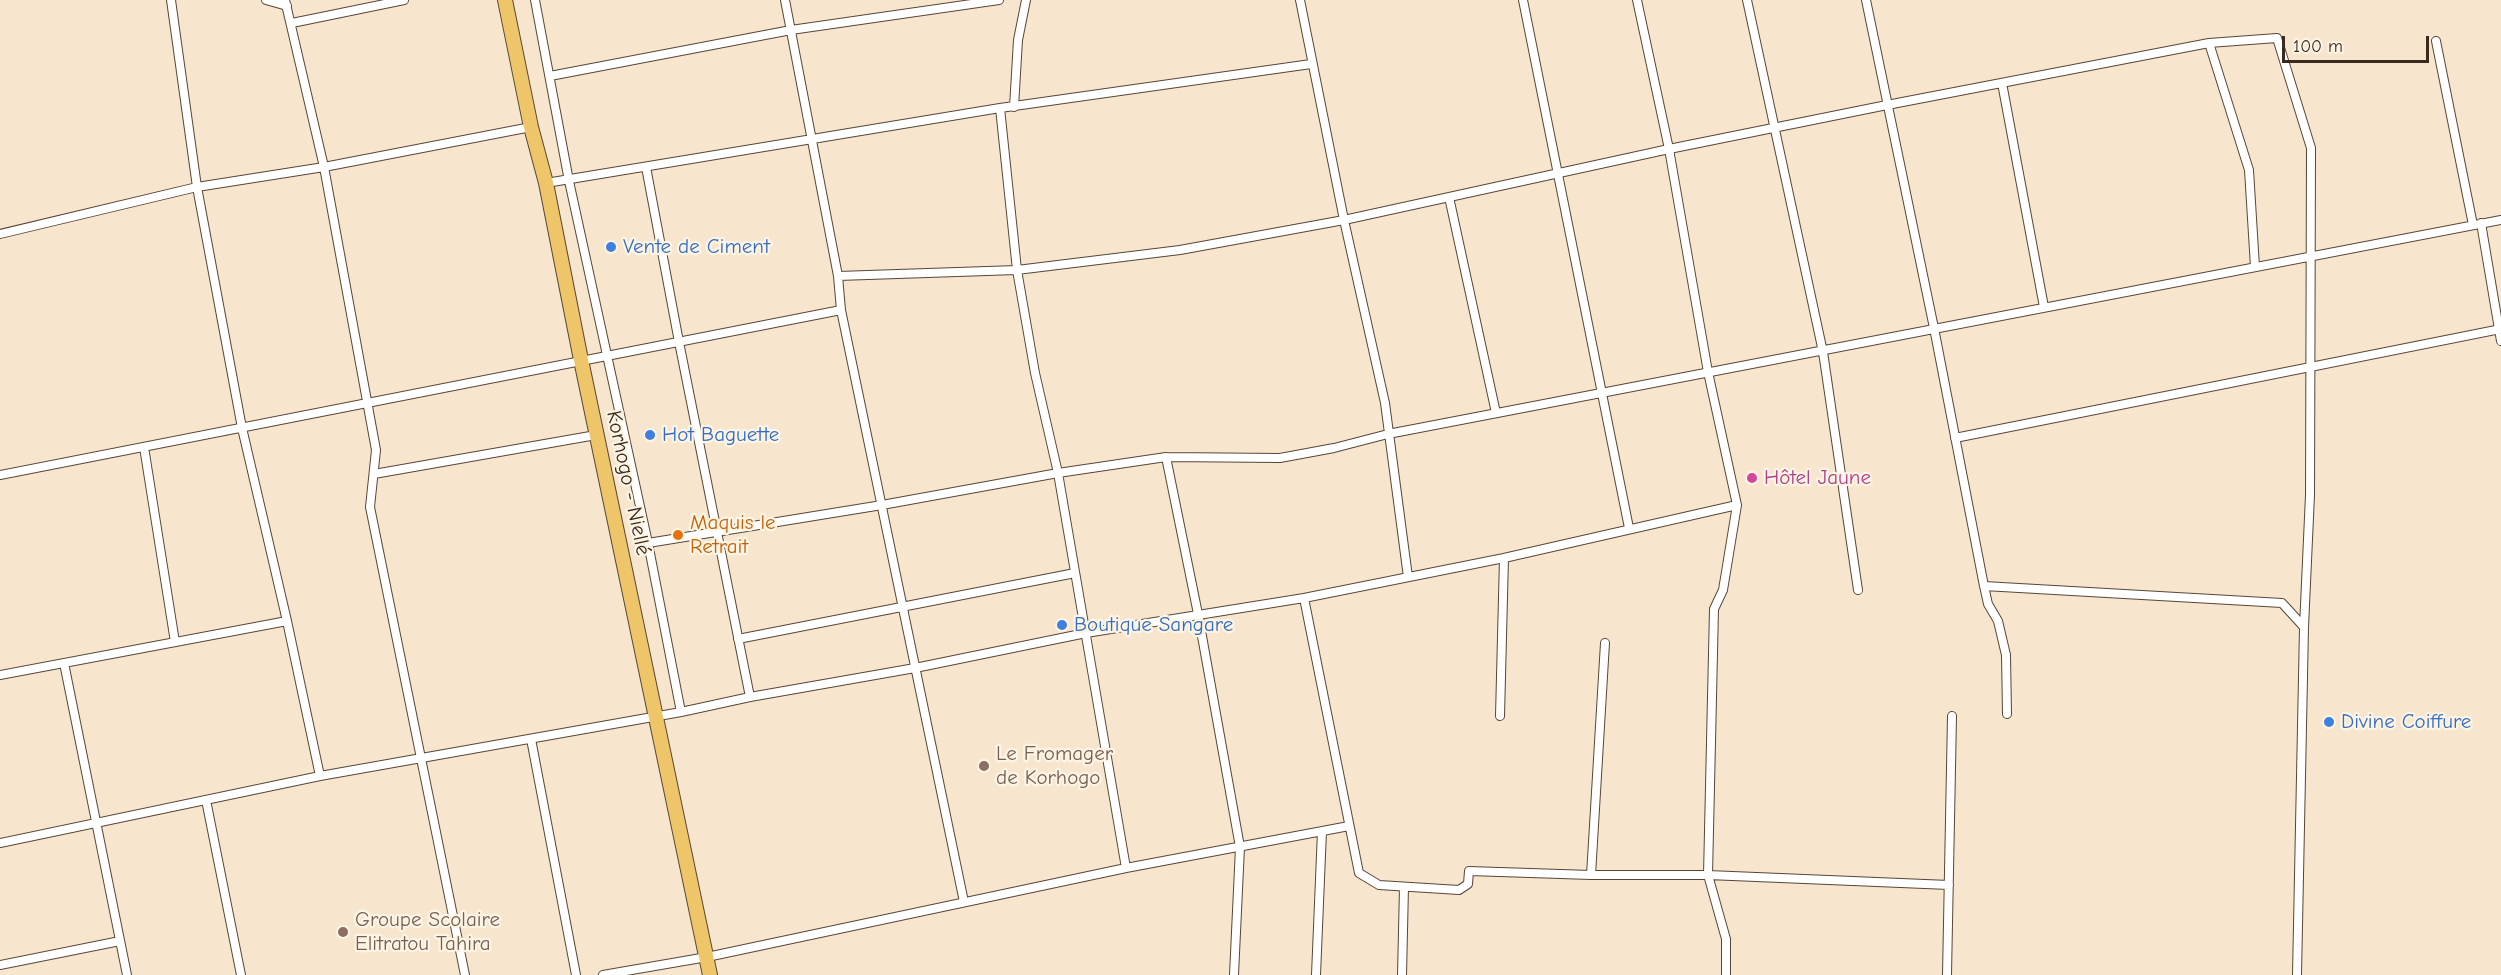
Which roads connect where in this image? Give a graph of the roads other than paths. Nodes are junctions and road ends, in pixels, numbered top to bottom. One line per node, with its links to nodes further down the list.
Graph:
1 (171, 0): 34 (street)
2 (266, 0): 14 (street)
3 (404, 0): 15 (street)
4 (505, 0): 25 (main road, Korhogo - Niellé)
5 (535, 0): 20 (street)
6 (785, 0): 16 (street)
7 (999, 0): 16 (street)
8 (1026, 0): 23 (street)
9 (1300, 0): 19 (street)
10 (1522, 0): 31 (street)
11 (1637, 0): 28 (street)
12 (1747, 0): 26 (street)
13 (1866, 0): 22 (street)
14 (286, 3): 15 (street)
15 (292, 23): 29 (street)
16 (791, 30): 20 (street); 27 (street)
17 (2436, 40): 38 (street)
18 (2209, 43): 21 (street); 40 (street); 41 (street)
19 (1311, 64): 23 (street); 36 (street)
20 (550, 76): 32 (street)
21 (2002, 83): 22 (street); 44 (street)
22 (1887, 105): 26 (street); 46 (street)
23 (1014, 107): 24 (street)
24 (1000, 108): 27 (street); 42 (street)
25 (531, 126): 29 (street); 33 (main road, Korhogo - Niellé)
26 (1773, 128): 28 (street); 50 (street)
27 (812, 138): 30 (street); 43 (street)
28 (1669, 149): 31 (street); 54 (street)
29 (324, 167): 34 (street); 56 (street)
30 (646, 167): 32 (street); 49 (street)
31 (1558, 173): 35 (street); 55 (street)
32 (569, 181): 33 (street); 51 (street)
33 (546, 183): 52 (main road, Korhogo - Niellé)
34 (197, 187): 39 (street); 58 (street)
35 (1449, 197): 36 (street); 57 (street)
36 (1344, 220): 42 (street); 59 (street)
37 (2501, 220): 38 (street)
38 (2477, 224): 40 (street); 47 (street)
39 (0, 234)
40 (2311, 256): 41 (street); 53 (street)
41 (2255, 267): 44 (street)
42 (1017, 270): 43 (street); 64 (street)
43 (838, 276): 45 (street)
44 (2044, 307): 46 (street)
45 (841, 310): 49 (street); 67 (street)
46 (1934, 328): 50 (street); 61 (street)
47 (2500, 329): 48 (street); 53 (street)
48 (2501, 341)
49 (679, 342): 51 (street); 70 (street)
50 (1823, 352): 54 (street); 76 (street)
51 (607, 356): 52 (street); 71 (street)
52 (581, 360): 56 (street); 60 (main road, Korhogo - Niellé)
53 (2311, 367): 61 (street); 81 (street)
54 (1708, 372): 55 (street); 68 (street)
55 (1603, 392): 57 (street); 69 (street)
56 (367, 404): 58 (street); 65 (street)
57 (1496, 413): 59 (street)
58 (242, 428): 62 (street); 80 (street)
59 (1388, 434): 63 (street); 74 (street)
60 (596, 435): 65 (street); 92 (main road, Korhogo - Niellé)
61 (1955, 438): 75 (street)
62 (144, 447): 66 (street); 84 (street)
63 (1166, 457): 64 (street); 79 (street)
64 (1058, 472): 67 (street); 73 (street)
65 (374, 474): 96 (street)
66 (0, 475)
67 (882, 505): 70 (street); 78 (street)
68 (1737, 505): 69 (street); 106 (street)
69 (1629, 528): 72 (street)
70 (716, 532): 71 (street); 83 (street)
71 (648, 543): 90 (street)
72 (1504, 558): 74 (street); 93 (street)
73 (1075, 573): 78 (street); 82 (street)
74 (1407, 577): 77 (street)
75 (1984, 586): 81 (street); 91 (street)
76 (1858, 590)
77 (1304, 598): 79 (street); 100 (street)
78 (902, 606): 83 (street); 87 (street)
79 (1198, 614): 82 (street); 103 (street)
80 (287, 621): 84 (street); 97 (street)
81 (2304, 627): 124 (street)
82 (1086, 633): 87 (street); 104 (street)
83 (738, 639): 89 (street)
84 (175, 642): 86 (street)
85 (1605, 643): 105 (street)
86 (64, 663): 88 (street); 99 (street)
87 (915, 668): 89 (street); 109 (street)
88 (0, 675)
89 (750, 697): 90 (street)
90 (681, 712): 92 (street)
91 (2007, 714)
92 (655, 715): 95 (street); 111 (main road, Korhogo - Niellé)
93 (1500, 716)
94 (1952, 716): 107 (street)
95 (531, 739): 96 (street); 116 (street)
96 (421, 759): 97 (street); 115 (street)
97 (320, 776): 98 (street)
98 (206, 800): 99 (street); 114 (street)
99 (97, 823): 102 (street); 110 (street)
100 (1349, 826): 101 (street); 108 (street)
101 (1322, 831): 103 (street); 120 (street)
102 (0, 843)
103 (1240, 847): 104 (street); 119 (street)
104 (1126, 868): 109 (street)
105 (1592, 875): 106 (street); 108 (street)
106 (1708, 876): 107 (street); 122 (street)
107 (1949, 885): 123 (street)
108 (1404, 887): 121 (street)
109 (964, 902): 111 (street)
110 (120, 941): 112 (street); 113 (street)
111 (707, 957): 117 (street); 118 (main road, Korhogo - Niellé)
112 (0, 965)
113 (127, 975)
114 (241, 975)
115 (465, 975)
116 (576, 975)
117 (603, 975)
118 (710, 975)
119 (1234, 975)
120 (1316, 975)
121 (1402, 975)
122 (1726, 975)
123 (1947, 975)
124 (2297, 975)

